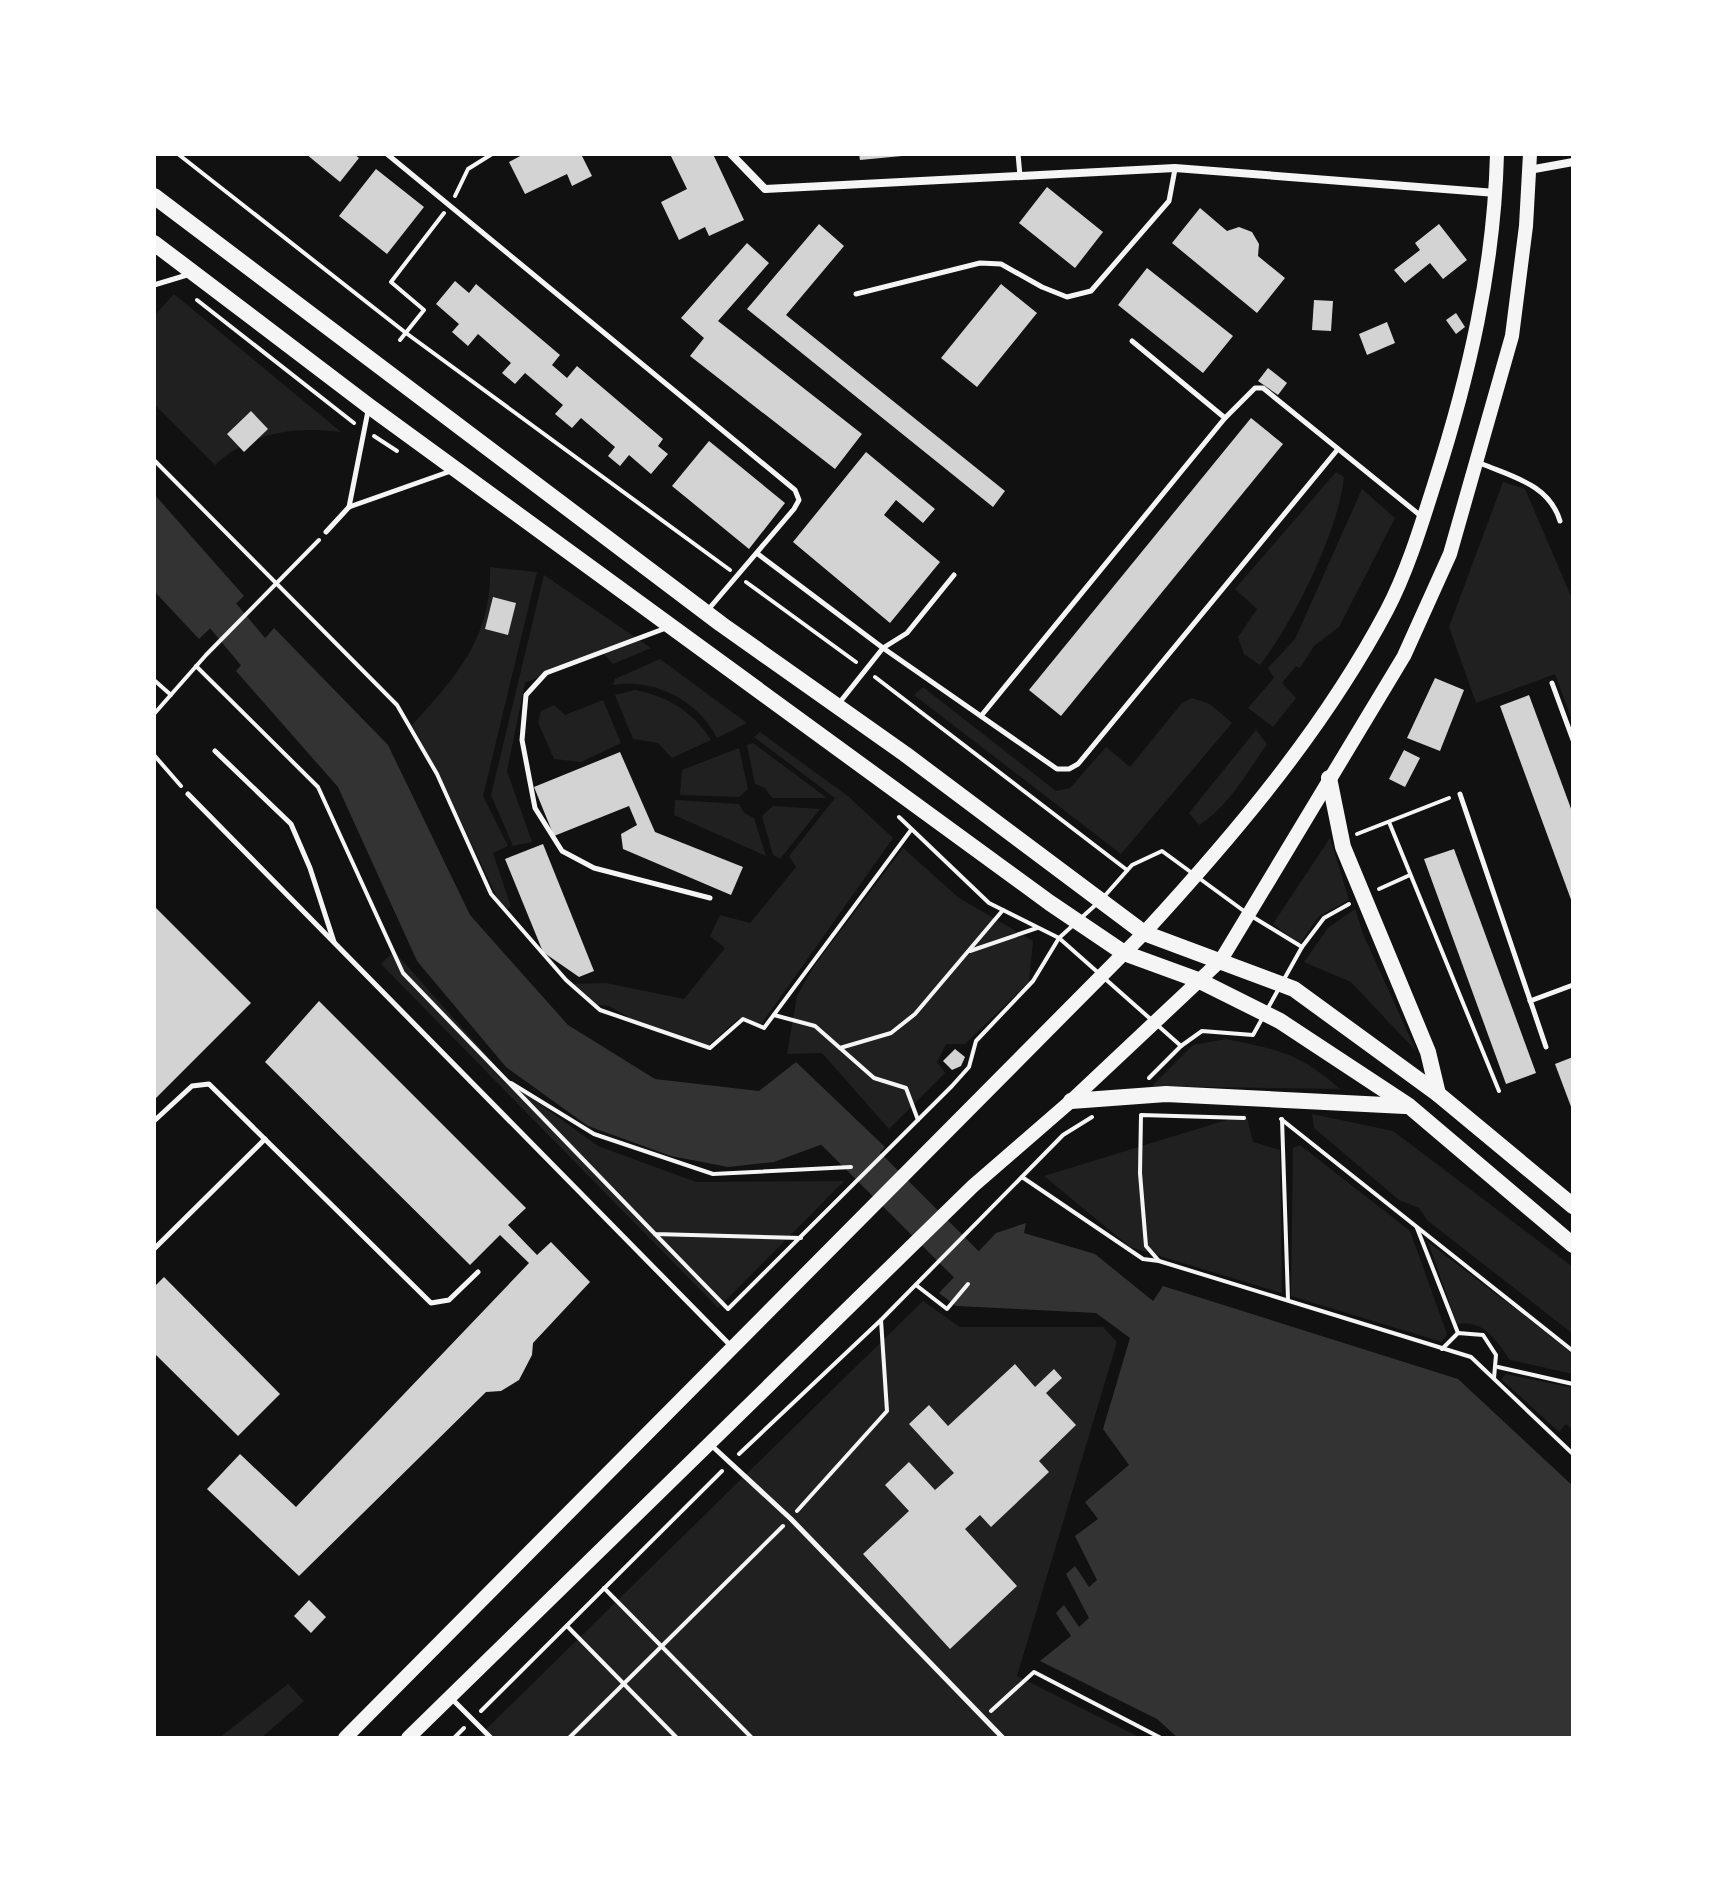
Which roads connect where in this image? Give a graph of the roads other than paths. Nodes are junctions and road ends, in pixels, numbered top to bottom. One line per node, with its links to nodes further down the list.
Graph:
1 (387, 154): 26 (lane)
2 (731, 154): 9 (street)
3 (1018, 154): 9 (lane)
4 (1497, 154): 10 (main road)
5 (1530, 154): 8 (main road)
6 (1573, 162): 8 (street)
7 (1175, 168): 9 (street); 10 (street); 15 (lane)
8 (1529, 170): 20 (main road)
9 (1020, 177)
10 (1496, 193): 23 (main road)
11 (154, 196): 28 (main road)
12 (154, 243): 13 (main road)
13 (195, 274): 14 (lane); 17 (main road)
14 (154, 285)
15 (856, 294)
16 (1132, 341): 18 (lane)
17 (369, 406): 21 (main road); 22 (lane)
18 (1225, 418): 19 (lane); 33 (lane)
19 (1338, 449): 23 (lane); 33 (lane)
20 (1479, 463): 24 (lane); 36 (main road)
21 (455, 469): 22 (lane); 29 (main road)
22 (349, 507): 25 (lane)
23 (1424, 518): 40 (main road)
24 (1560, 521)
25 (326, 532)
26 (758, 554): 28 (lane); 30 (lane)
27 (954, 575): 30 (lane)
28 (706, 613): 32 (main road)
29 (671, 626): 39 (lane); 42 (main road)
30 (883, 648): 32 (lane); 33 (lane)
31 (1552, 683): 34 (lane)
32 (837, 706): 40 (main road)
33 (981, 716)
34 (1573, 740)
35 (215, 751): 41 (lane)
36 (1329, 778): 43 (main road); 48 (main road)
37 (188, 794): 41 (lane)
38 (1460, 794): 46 (lane)
39 (710, 898)
40 (1144, 933): 42 (main road); 43 (main road)
41 (334, 943): 57 (lane)
42 (1124, 953): 44 (main road); 57 (main road)
43 (1221, 960): 44 (main road); 48 (main road)
44 (1198, 980): 49 (main road); 50 (main road)
45 (1573, 985): 46 (lane)
46 (1530, 1001): 47 (lane)
47 (1546, 1047)
48 (1438, 1094): 53 (main road)
49 (1071, 1101): 50 (main road); 58 (main road)
50 (1409, 1106): 54 (main road)
51 (154, 1121): 52 (lane)
52 (265, 1139): 55 (lane); 56 (lane)
53 (1573, 1206)
54 (1573, 1245)
55 (154, 1249)
56 (478, 1272)
57 (733, 1348): 60 (main road)
58 (710, 1444): 59 (main road); 63 (lane)
59 (450, 1697): 61 (main road); 62 (lane)
60 (345, 1738)
61 (408, 1738)
62 (491, 1738)
63 (1003, 1738)

